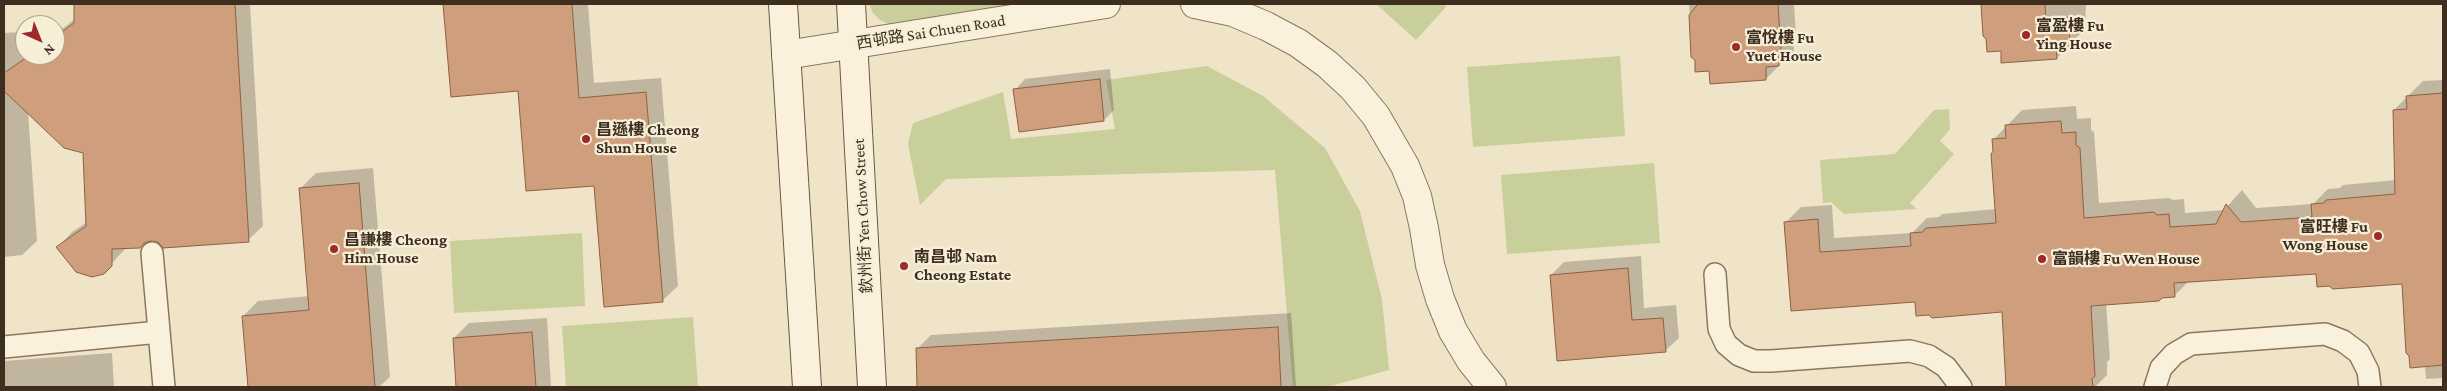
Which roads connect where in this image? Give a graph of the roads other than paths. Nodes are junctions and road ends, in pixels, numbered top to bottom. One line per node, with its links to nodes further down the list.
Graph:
1 (782, 4): 7 (street)
2 (851, 4): 6 (street, 欽州街 Yen Chow Street)
3 (1106, 4): 6 (street, 西邨路 Sai Chuen Road)
4 (1195, 4): 5 (street)
5 (1248, 10): 15 (street)
6 (854, 44): 7 (street, 西邨路 Sai Chuen Road); 14 (street, 欽州街 Yen Chow Street)
7 (786, 55): 13 (street)
8 (152, 253): 10 (lane)
9 (1715, 274): 16 (lane)
10 (159, 332): 11 (lane); 12 (lane)
11 (4, 347)
12 (164, 387)
13 (807, 387)
14 (872, 387)
15 (1492, 387)
16 (1961, 387)
17 (2154, 387): 18 (lane)
18 (2370, 387)

